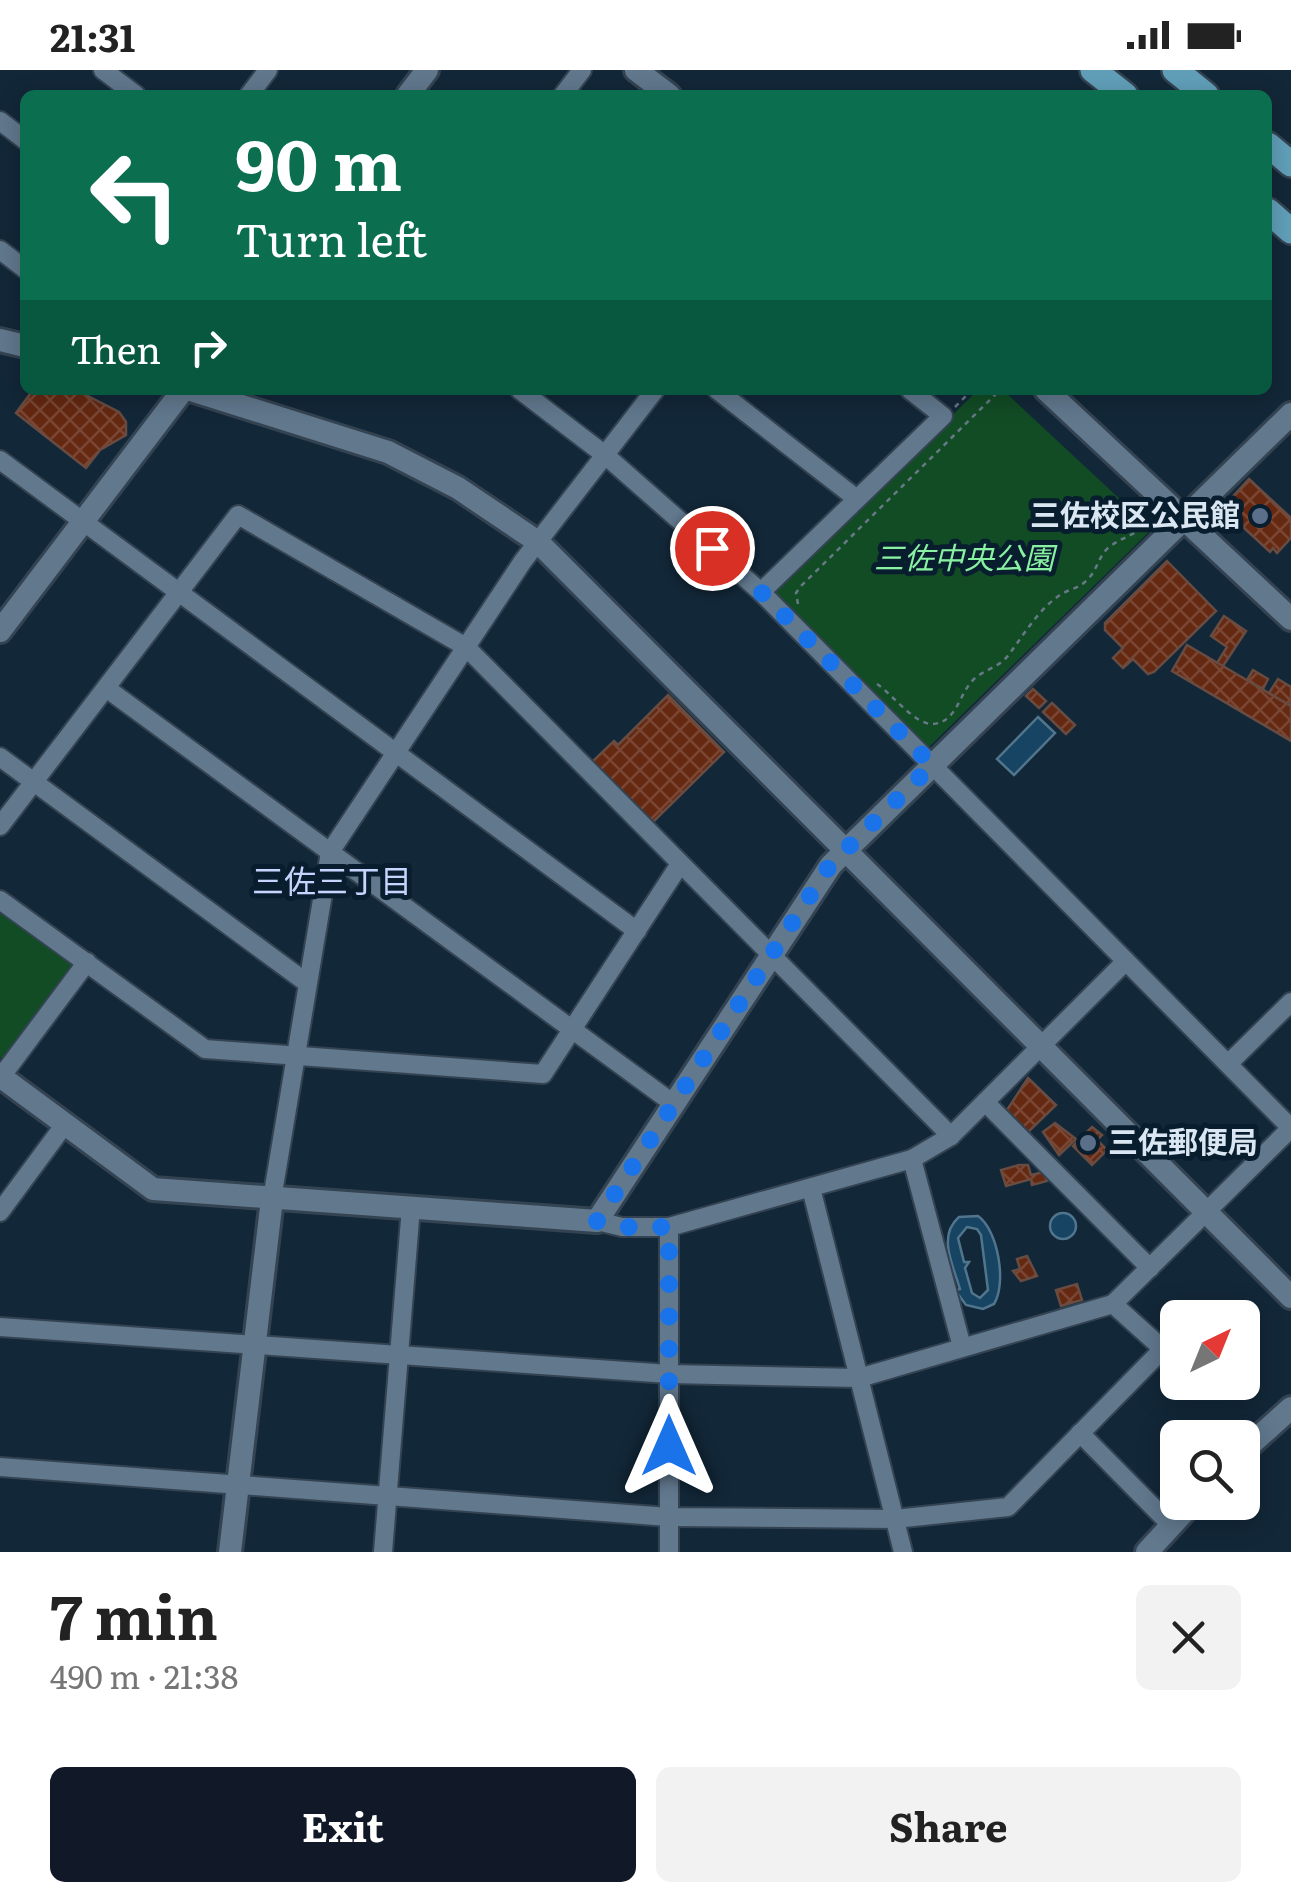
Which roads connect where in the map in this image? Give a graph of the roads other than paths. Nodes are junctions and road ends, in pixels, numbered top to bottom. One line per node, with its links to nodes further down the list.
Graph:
1 (103, 70): 7 (street)
2 (268, 70): 8 (street)
3 (582, 70): 9 (street)
4 (636, 70): 10 (street)
5 (1092, 70): 11 (main road)
6 (1175, 70): 12 (main road)
7 (129, 90)
8 (253, 90)
9 (567, 90)
10 (662, 90)
11 (1118, 90)
12 (1200, 90)
13 (0, 121): 14 (street)
14 (20, 136)
15 (1272, 214): 16 (main road)
16 (1291, 231)
17 (0, 250): 18 (street)
18 (20, 265)
19 (180, 395): 31 (street)
20 (207, 395): 32 (street)
21 (527, 395): 27 (street)
22 (650, 395): 27 (street)
23 (722, 395): 29 (street)
24 (916, 395): 29 (street)
25 (1051, 395): 30 (street)
26 (1291, 414): 30 (street)
27 (605, 455): 32 (street); 34 (street)
28 (0, 460): 31 (street)
29 (857, 499): 34 (street)
30 (1184, 519): 35 (street); 41 (street)
31 (83, 522): 33 (street); 36 (street)
32 (538, 542): 37 (street); 44 (street)
33 (179, 592): 37 (street); 38 (street); 39 (street)
34 (761, 592): 41 (street)
35 (1291, 619)
36 (0, 631)
37 (466, 647): 39 (street); 46 (street)
38 (106, 688): 42 (street); 45 (street)
39 (394, 752): 45 (street); 48 (street)
40 (0, 756): 42 (street)
41 (932, 765): 44 (street); 50 (street)
42 (34, 782): 43 (street); 52 (street)
43 (0, 826)
44 (846, 850): 49 (street); 55 (street)
45 (330, 852): 52 (street); 54 (street)
46 (680, 864): 48 (street); 49 (street)
47 (0, 900): 51 (street)
48 (636, 931): 54 (street)
49 (772, 955): 60 (street); 62 (street)
50 (1126, 961): 55 (street); 57 (street)
51 (87, 962): 56 (street); 58 (street)
52 (308, 983): 56 (street)
53 (1291, 1002): 57 (street)
54 (572, 1030): 56 (street); 60 (street)
55 (1041, 1046): 59 (street); 68 (street)
56 (296, 1056): 65 (street)
57 (1228, 1064): 68 (street)
58 (0, 1076): 61 (street)
59 (985, 1102): 62 (street); 71 (street)
60 (674, 1104): 69 (street)
61 (65, 1124): 65 (street); 67 (street)
62 (951, 1136): 63 (street)
63 (912, 1160): 64 (street); 75 (street)
64 (811, 1188): 70 (street); 79 (street)
65 (272, 1199): 66 (street); 76 (street)
66 (411, 1207): 69 (street); 77 (street)
67 (0, 1212)
68 (1206, 1212): 71 (street); 72 (street)
69 (597, 1221): 70 (street)
70 (669, 1227): 78 (street)
71 (1150, 1268): 73 (street)
72 (1291, 1297)
73 (1114, 1304): 75 (street); 81 (street)
74 (0, 1327): 76 (street)
75 (962, 1347): 79 (street)
76 (254, 1348): 77 (street); 84 (street)
77 (400, 1355): 78 (street); 85 (street)
78 (669, 1374): 79 (street); 86 (street)
79 (859, 1378): 87 (street)
80 (1291, 1408): 82 (street)
81 (1080, 1434): 87 (street); 89 (street)
82 (1260, 1436)
83 (0, 1467): 84 (street)
84 (238, 1484): 85 (street); 90 (street)
85 (388, 1495): 86 (street); 91 (street)
86 (669, 1517): 87 (street); 92 (street)
87 (895, 1519): 93 (street)
88 (1176, 1520): 89 (street)
89 (1171, 1525): 94 (street)
90 (230, 1552)
91 (384, 1552)
92 (669, 1552)
93 (903, 1552)
94 (1147, 1552)

